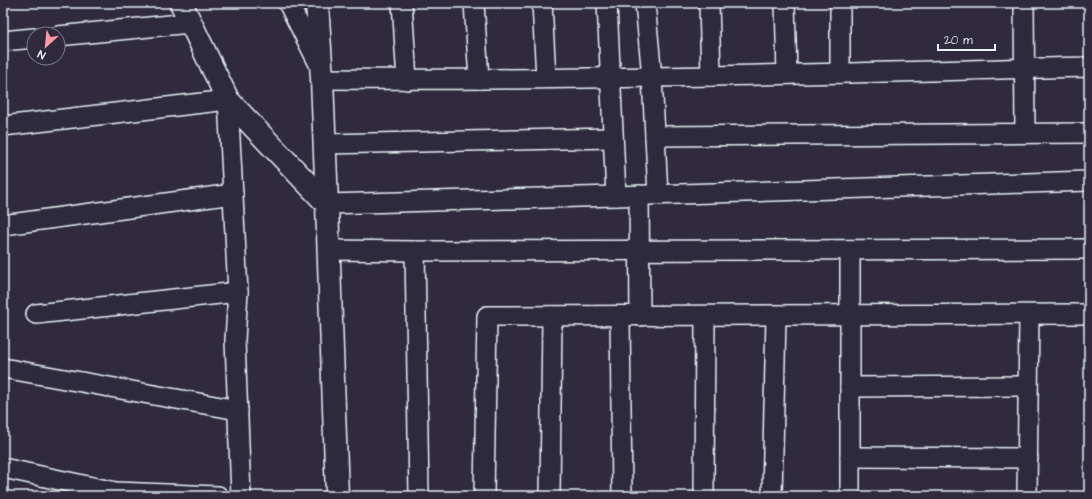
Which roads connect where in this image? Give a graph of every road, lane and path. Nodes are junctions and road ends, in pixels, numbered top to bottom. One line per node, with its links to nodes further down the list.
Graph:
1 (181, 3): 13 (street)
2 (288, 3): 20 (street)
3 (317, 3): 20 (street)
4 (402, 3): 27 (street)
5 (474, 3): 26 (street)
6 (542, 3): 24 (street)
7 (606, 3): 25 (street)
8 (645, 3): 23 (street)
9 (709, 3): 22 (street)
10 (785, 3): 21 (street)
11 (840, 3): 19 (street)
12 (1024, 3): 18 (street)
13 (190, 23): 14 (street); 28 (street)
14 (66, 35)
15 (26, 39): 16 (street)
16 (3, 41)
17 (1089, 67): 18 (street)
18 (1025, 69): 19 (street); 31 (street)
19 (840, 73): 21 (street)
20 (322, 74): 27 (street); 34 (street)
21 (787, 74): 22 (street)
22 (711, 76): 23 (street)
23 (652, 77): 25 (street); 32 (street)
24 (546, 78): 25 (street); 26 (street)
25 (610, 78): 33 (street)
26 (479, 79): 27 (street)
27 (407, 80)
28 (228, 100): 29 (street); 36 (street); 39 (street)
29 (3, 126)
30 (1089, 133): 31 (street)
31 (1025, 134): 32 (street)
32 (655, 136): 37 (street)
33 (613, 138): 34 (street); 38 (street)
34 (324, 144): 39 (street)
35 (1089, 181): 37 (street)
36 (233, 194): 40 (street); 46 (street)
37 (648, 195): 38 (street); 43 (street)
38 (616, 196): 39 (street)
39 (327, 204): 42 (street)
40 (3, 225)
41 (1089, 249): 44 (street)
42 (328, 250): 45 (street); 65 (street)
43 (640, 250): 44 (street); 45 (street); 53 (street)
44 (850, 250): 50 (street)
45 (415, 251): 66 (street)
46 (238, 292): 47 (street); 59 (street)
47 (36, 314)
48 (1029, 314): 49 (street); 50 (street); 57 (street)
49 (1089, 314)
50 (850, 315): 55 (street); 58 (street)
51 (552, 316): 52 (street); 67 (street); 68 (street)
52 (620, 316): 53 (street); 69 (street)
53 (640, 316): 54 (street)
54 (705, 316): 55 (street); 70 (street)
55 (776, 316): 71 (street)
56 (3, 368): 59 (street)
57 (1028, 386): 58 (street); 61 (street)
58 (850, 387): 60 (street)
59 (238, 410): 64 (street)
60 (850, 457): 61 (street); 72 (street)
61 (1028, 458): 73 (street)
62 (3, 468): 63 (street)
63 (218, 496)
64 (241, 496)
65 (337, 496)
66 (419, 496)
67 (484, 496)
68 (550, 496)
69 (622, 496)
70 (704, 496)
71 (772, 496)
72 (850, 496)
73 (1027, 496)

